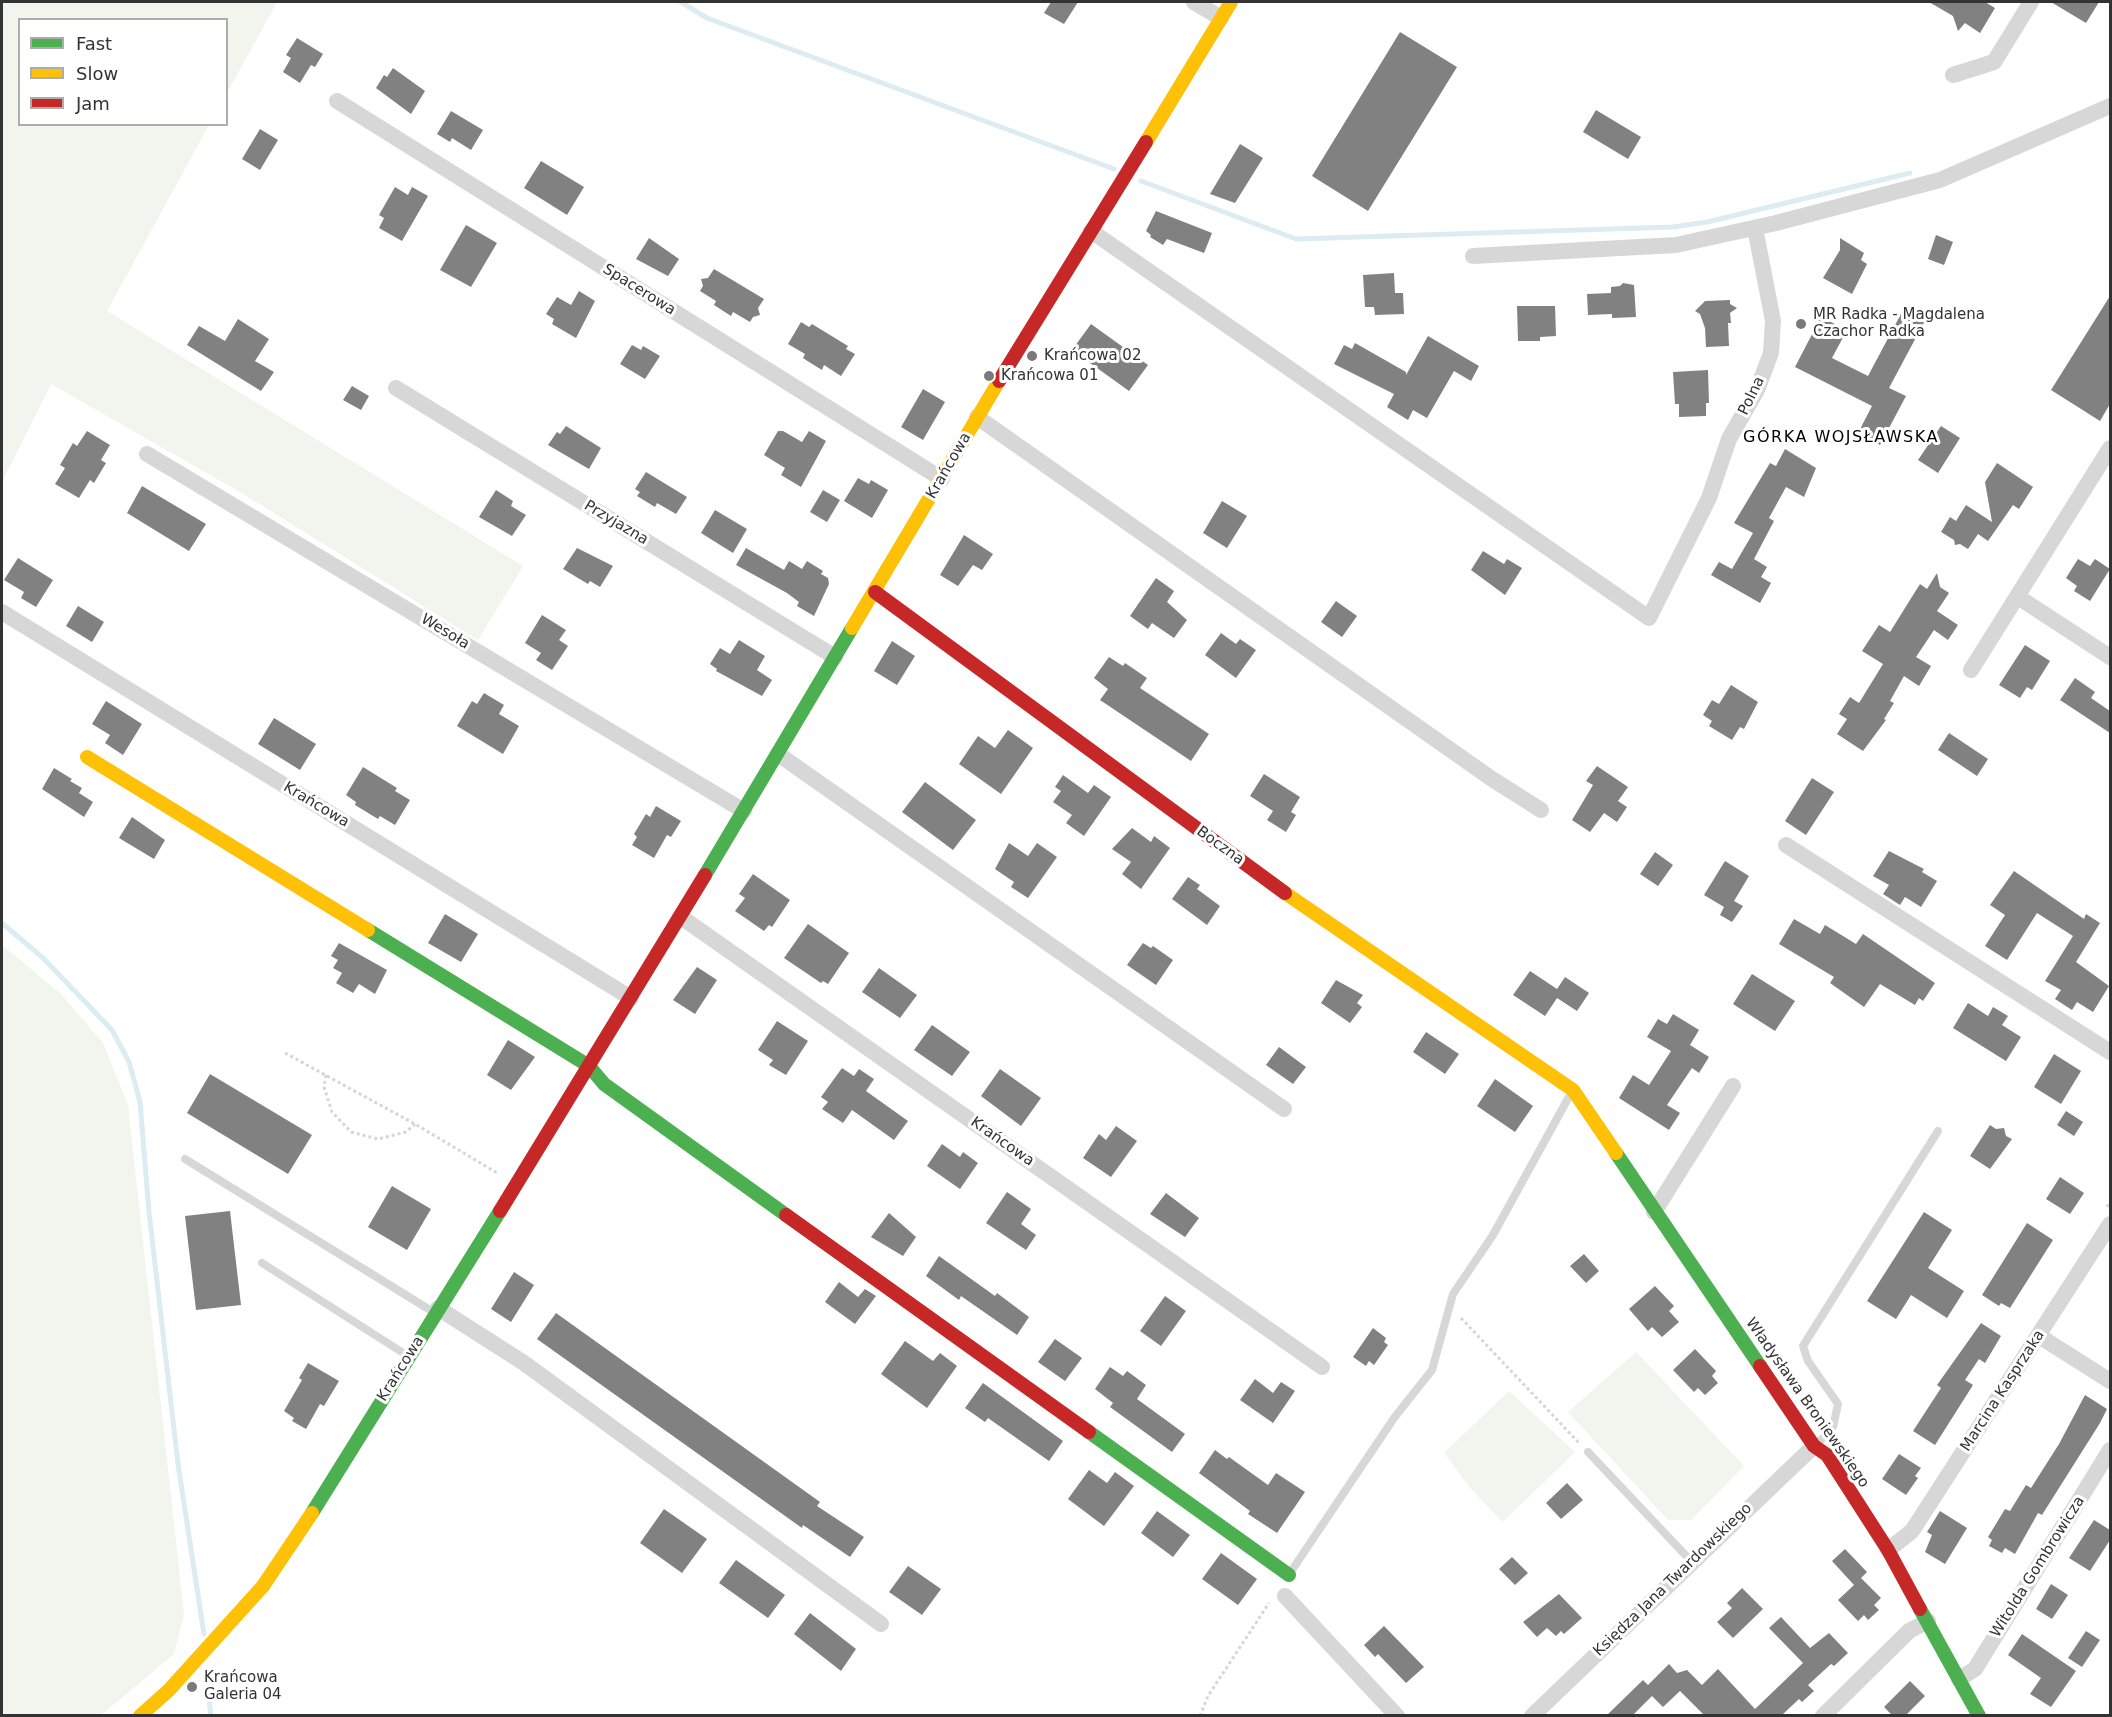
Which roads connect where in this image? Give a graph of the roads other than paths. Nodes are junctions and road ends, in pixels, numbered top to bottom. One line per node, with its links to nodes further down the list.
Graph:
1 (1194, 2): 4 (street)
2 (1231, 2): 4 (street, Krańcowa)
3 (2031, 2): 5 (street)
4 (1221, 18): 9 (street, Krańcowa)
5 (1953, 75)
6 (337, 101): 15 (street, Spacerowa)
7 (2110, 106): 8 (street)
8 (1755, 228): 9 (street, Polna); 10 (street)
9 (1091, 231): 12 (street, Krańcowa)
10 (1473, 256)
11 (396, 388): 19 (street, Przyjazna)
12 (977, 417): 15 (street, Krańcowa); 24 (street)
13 (2110, 448): 17 (street)
14 (147, 454): 25 (street, Wesoła)
15 (942, 479): 16 (street, Krańcowa)
16 (875, 592): 19 (street, Krańcowa); 32 (street, Boczna)
17 (2018, 597): 20 (street); 21 (street)
18 (2, 612): 28 (street, Krańcowa)
19 (835, 657): 22 (street, Krańcowa)
20 (2110, 657)
21 (1971, 670)
22 (778, 754): 25 (street, Krańcowa); 33 (street)
23 (87, 757): 30 (street)
24 (1541, 810)
25 (744, 812): 27 (street, Krańcowa)
26 (1786, 845): 29 (street)
27 (681, 917): 28 (street, Krańcowa); 42 (street, Krańcowa)
28 (632, 998): 30 (street, Krańcowa)
29 (2110, 1052)
30 (589, 1066): 39 (street, Krańcowa); 49 (street)
31 (1733, 1086): 36 (street)
32 (1573, 1090): 36 (street, Władysława Broniewskiego); 49 (lane)
33 (1284, 1109)
34 (1938, 1131): 44 (lane)
35 (185, 1159): 39 (lane)
36 (1654, 1212): 44 (street, Władysława Broniewskiego)
37 (2110, 1224): 40 (street, Marcina Kasprzaka)
38 (262, 1263): 41 (lane)
39 (437, 1311): 41 (street, Krańcowa); 52 (street)
40 (2039, 1336): 43 (street); 47 (street, Marcina Kasprzaka)
41 (409, 1356): 54 (street, Krańcowa)
42 (1322, 1367)
43 (2110, 1381)
44 (1814, 1446): 47 (street, Władysława Broniewskiego); 48 (street, Księdza Jana Twardowskiego)
45 (2110, 1450): 53 (street, Witolda Gombrowicza)
46 (1588, 1452): 48 (lane)
47 (1888, 1550): 51 (street, Władysława Broniewskiego)
48 (1691, 1561): 56 (street, Księdza Jana Twardowskiego)
49 (1289, 1575)
50 (1277, 1599): 55 (street)
51 (1928, 1621): 53 (street, Władysława Broniewskiego); 57 (street)
52 (881, 1624)
53 (1959, 1679): 58 (street, Władysława Broniewskiego)
54 (140, 1716)
55 (1397, 1716)
56 (1532, 1716)
57 (1823, 1716)
58 (1979, 1716)

